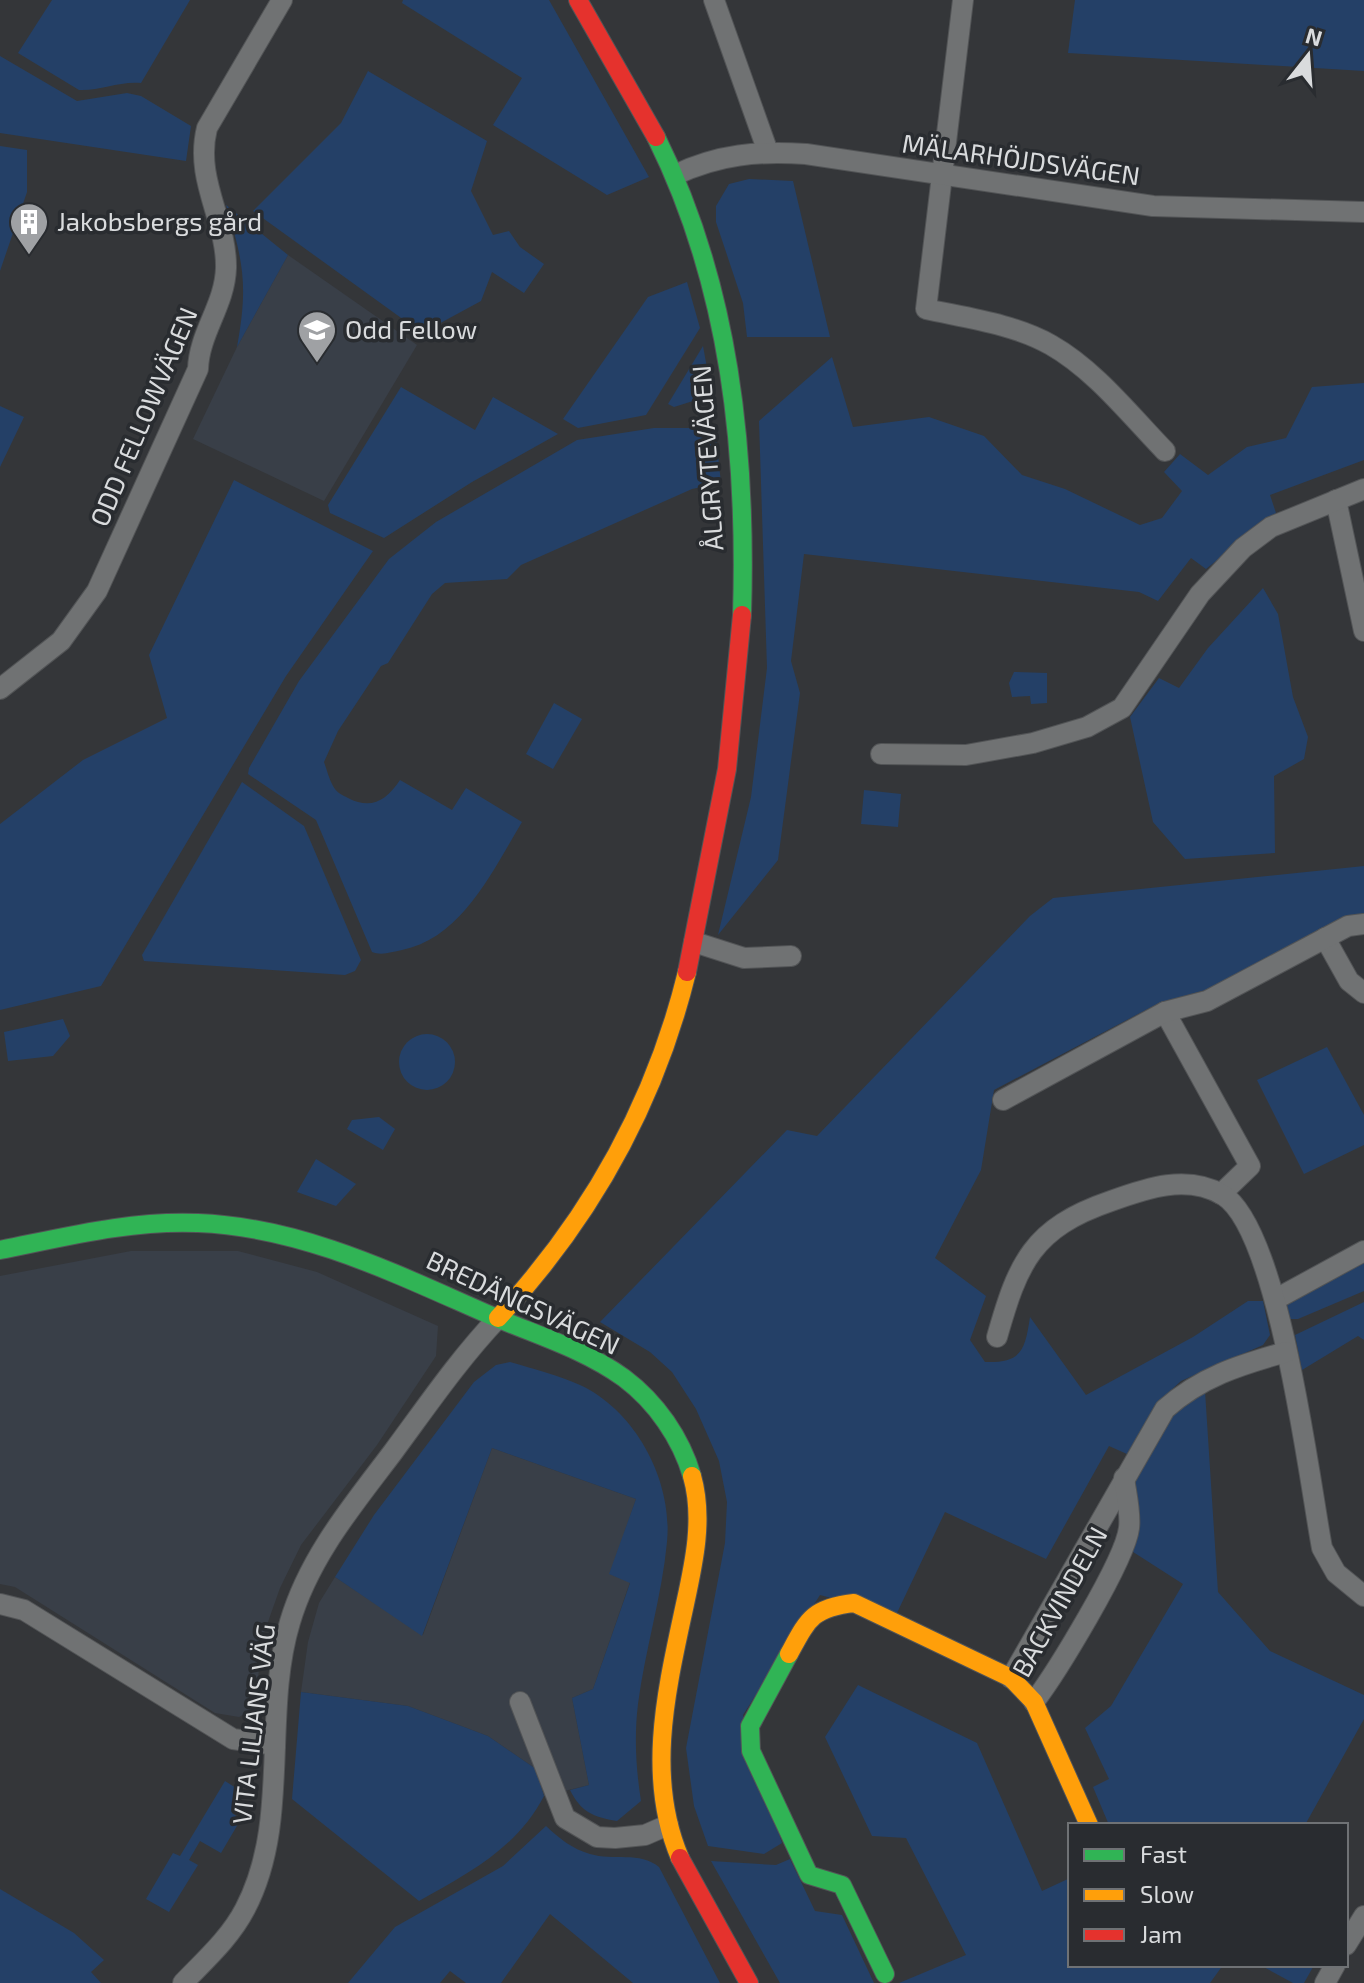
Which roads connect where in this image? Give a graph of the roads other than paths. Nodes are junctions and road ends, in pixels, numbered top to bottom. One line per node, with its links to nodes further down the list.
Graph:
1 (282, 0): 13 (street, ODD FELLOWVÄGEN)
2 (578, 0): 6 (street, ÅLGRYTEVÄGEN)
3 (714, 0): 5 (street)
4 (963, 0): 7 (street)
5 (768, 152): 6 (street, MÄLARHÖJDSVÄGEN); 7 (street, MÄLARHÖJDSVÄGEN)
6 (675, 175): 17 (street, ÅLGRYTEVÄGEN)
7 (940, 175): 8 (street, MÄLARHÖJDSVÄGEN); 9 (street)
8 (1364, 212)
9 (1165, 451)
10 (1364, 489): 11 (street)
11 (1336, 500): 12 (street); 14 (street)
12 (1364, 631)
13 (0, 689)
14 (881, 754)
15 (1364, 924): 16 (street)
16 (1325, 938): 19 (street); 20 (street)
17 (694, 942): 18 (street); 26 (street, ÅLGRYTEVÄGEN)
18 (791, 956)
19 (1364, 993)
20 (1165, 1012): 21 (street); 22 (street)
21 (1003, 1100)
22 (1221, 1194): 25 (street); 27 (street)
23 (0, 1250): 26 (street, BREDÄNGSVÄGEN)
24 (1364, 1251): 25 (street)
25 (1276, 1299): 28 (street)
26 (498, 1318): 35 (street, VITA LILJANS VÄG); 37 (street, BREDÄNGSVÄGEN)
27 (997, 1337)
28 (1286, 1352): 29 (street, BACKVINDELN); 30 (street)
29 (1124, 1478): 32 (street, BACKVINDELN); 34 (street, BACKVINDELN)
30 (1364, 1596)
31 (0, 1604): 35 (street)
32 (1011, 1678): 34 (street, BACKVINDELN); 40 (street, BACKVINDELN)
33 (520, 1702): 37 (street)
34 (1034, 1702): 36 (street, BACKVINDELN)
35 (275, 1745): 41 (street, VITA LILJANS VÄG)
36 (1088, 1823)
37 (668, 1825): 42 (street, BREDÄNGSVÄGEN)
38 (1364, 1916): 39 (street)
39 (1348, 1942)
40 (885, 1974)
41 (183, 1983)
42 (749, 1983)

